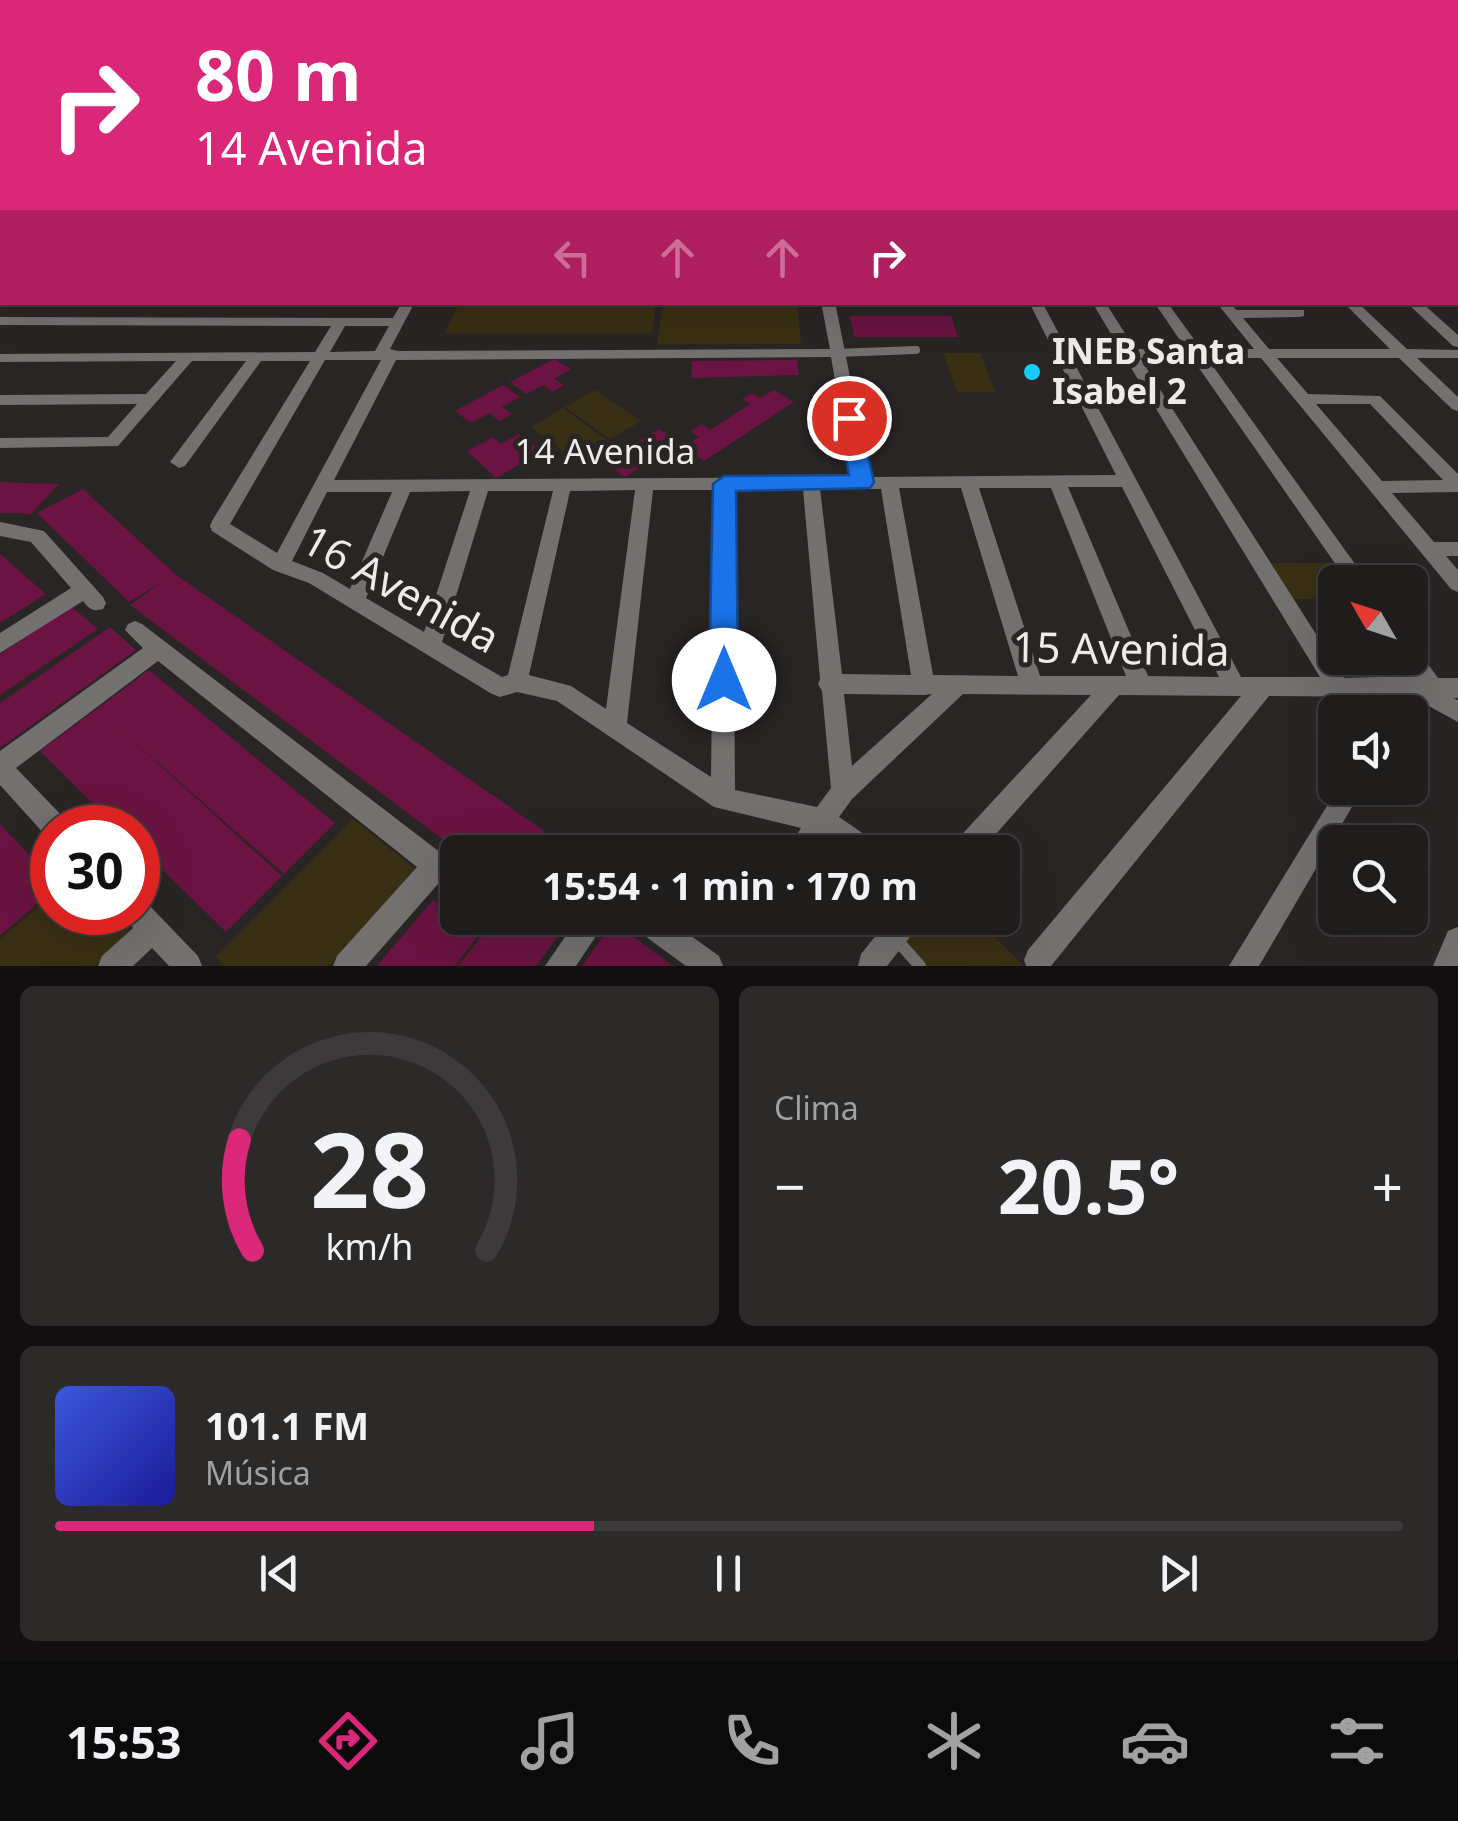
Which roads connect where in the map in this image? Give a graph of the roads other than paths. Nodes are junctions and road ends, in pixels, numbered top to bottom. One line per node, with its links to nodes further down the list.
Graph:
1 (407, 305): 12 (street)
2 (828, 305): 15 (street)
3 (1037, 305): 16 (street)
4 (1100, 305): 17 (street)
5 (1162, 305): 18 (street)
6 (1353, 305): 22 (street)
7 (1415, 305): 13 (street)
8 (1227, 308): 9 (street); 20 (street)
9 (1294, 308)
10 (0, 321): 11 (street)
11 (341, 321): 12 (street); 23 (street)
12 (398, 322): 19 (street)
13 (1458, 343)
14 (916, 350): 15 (lane)
15 (836, 352): 19 (street); 34 (street)
16 (1062, 353): 17 (street); 33 (street)
17 (1130, 353): 18 (street); 69 (street)
18 (1196, 353): 20 (street); 51 (street)
19 (386, 354): 23 (street); 45 (street)
20 (1266, 354): 22 (street); 28 (street)
21 (1458, 354): 22 (street)
22 (1404, 355): 30 (street)
23 (319, 356): 25 (street); 52 (street, 16 Avenida)
24 (188, 357): 25 (street); 26 (street); 27 (street)
25 (256, 357): 32 (street)
26 (0, 358)
27 (150, 399): 29 (street); 31 (street)
28 (1303, 399): 44 (street); 46 (street)
29 (0, 400)
30 (1458, 406)
31 (0, 442)
32 (179, 462)
33 (1128, 481): 37 (street, 14 Avenida); 68 (street)
34 (862, 482): 35 (street, 14 Avenida); 38 (street, 14 Avenida)
35 (889, 482): 36 (street, 14 Avenida); 64 (street)
36 (968, 482): 37 (street, 14 Avenida); 62 (street)
37 (1057, 482): 63 (street)
38 (811, 483): 41 (street, 14 Avenida); 61 (street)
39 (564, 484): 40 (street, 14 Avenida); 43 (street, 14 Avenida); 60 (street)
40 (645, 484): 41 (street, 14 Avenida); 74 (street)
41 (724, 484): 77 (street)
42 (404, 485): 43 (street, 14 Avenida); 45 (street, 14 Avenida); 54 (street)
43 (481, 485): 57 (street)
44 (1458, 485): 46 (street)
45 (322, 486): 52 (street)
46 (1376, 487): 50 (street)
47 (9, 529): 48 (street); 56 (street)
48 (0, 540)
49 (1458, 549): 50 (street)
50 (1428, 550): 53 (street)
51 (1346, 565)
52 (280, 566): 54 (street, 16 Avenida)
53 (1458, 584)
54 (355, 601): 57 (street, 16 Avenida)
55 (135, 630): 58 (street)
56 (0, 644)
57 (430, 647): 60 (street, 16 Avenida)
58 (158, 649): 75 (street); 84 (street)
59 (1418, 675): 66 (street)
60 (517, 682): 74 (street, 16 Avenida)
61 (829, 684): 64 (street, 15 Avenida); 76 (street)
62 (1031, 684): 65 (street, 15 Avenida); 67 (street, 15 Avenida)
63 (1140, 684): 67 (street, 15 Avenida); 68 (street, 15 Avenida)
64 (924, 685): 65 (street, 15 Avenida)
65 (958, 686): 76 (street)
66 (1422, 686): 69 (street, 15 Avenida); 71 (street, 15 Avenida); 72 (street); 73 (street)
67 (1112, 687): 83 (street)
68 (1235, 687): 70 (street, 15 Avenida)
69 (1338, 687): 70 (street, 15 Avenida)
70 (1262, 688): 93 (street)
71 (1458, 688)
72 (1413, 695)
73 (1458, 712)
74 (615, 727): 77 (street, 16 Avenida)
75 (0, 767): 78 (street)
76 (843, 791): 80 (street)
77 (723, 799): 80 (street, 16 Avenida)
78 (35, 805)
79 (1341, 805): 101 (street)
80 (821, 820): 81 (street); 82 (street, 16 Avenida)
81 (811, 835)
82 (843, 835)
83 (978, 835)
84 (440, 870)
85 (440, 881): 97 (street)
86 (134, 935): 95 (street)
87 (158, 935): 96 (street)
88 (581, 935): 98 (street)
89 (667, 935): 99 (street)
90 (894, 935): 94 (street)
91 (904, 935): 100 (lane)
92 (1458, 942): 102 (street)
93 (1038, 960)
94 (872, 964)
95 (112, 966)
96 (188, 966)
97 (347, 966)
98 (560, 966)
99 (709, 966)
100 (920, 966)
101 (1244, 966)
102 (1447, 966)

